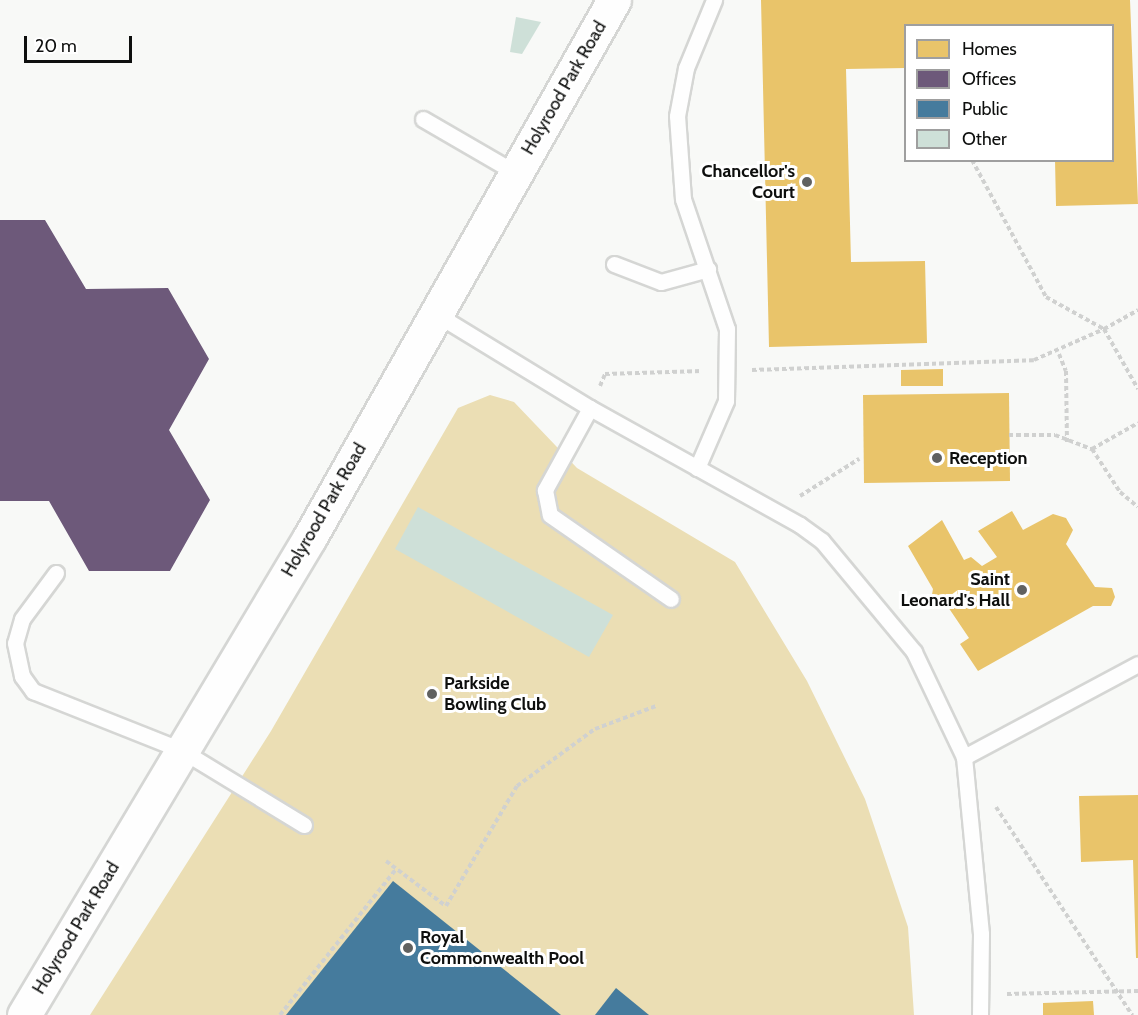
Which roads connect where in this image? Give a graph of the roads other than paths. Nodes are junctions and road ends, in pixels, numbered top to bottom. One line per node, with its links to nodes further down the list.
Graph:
1 (614, 0): 4 (street, Holyrood Park Road)
2 (714, 0): 6 (lane)
3 (423, 119): 4 (lane)
4 (516, 173): 7 (street, Holyrood Park Road)
5 (614, 264): 6 (lane)
6 (708, 269): 9 (lane)
7 (436, 314): 8 (lane); 13 (street, Holyrood Park Road)
8 (590, 408): 9 (lane); 11 (lane)
9 (697, 468): 14 (lane)
10 (56, 573): 13 (lane)
11 (671, 599)
12 (1138, 664): 14 (lane)
13 (181, 750): 15 (lane); 16 (street, Holyrood Park Road)
14 (964, 757): 17 (lane)
15 (304, 825)
16 (24, 1015)
17 (980, 1015)

